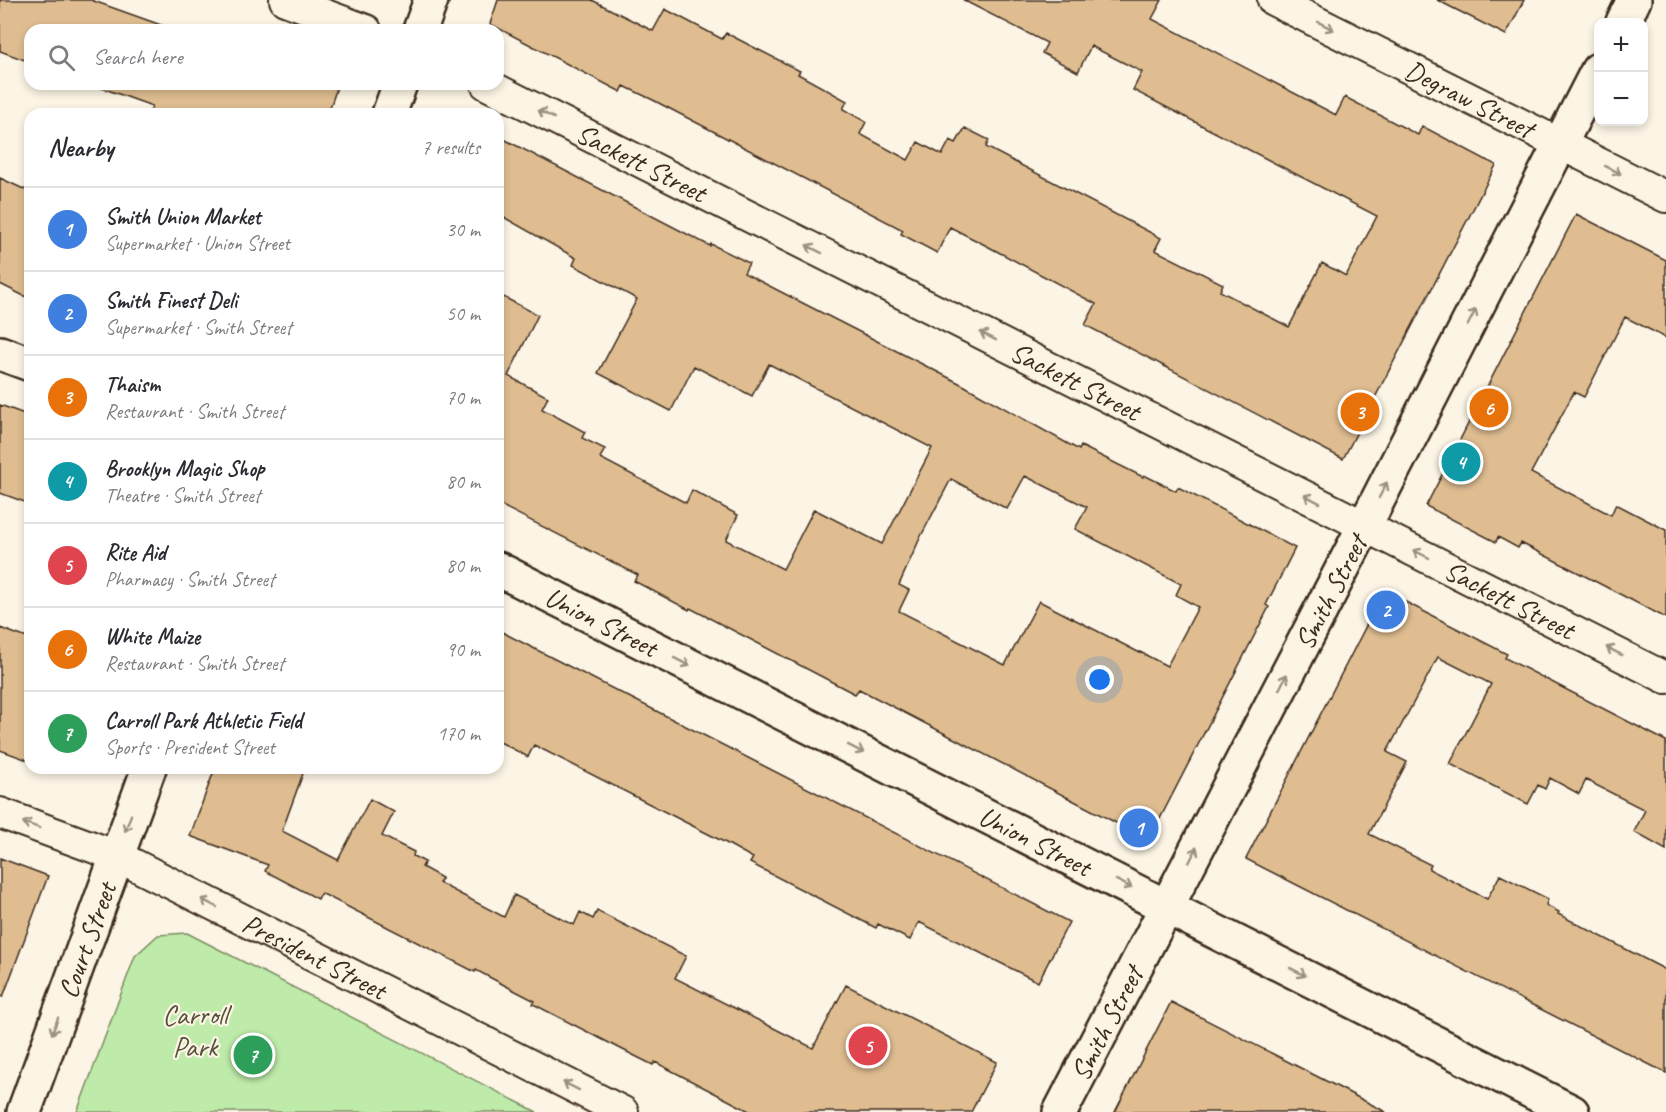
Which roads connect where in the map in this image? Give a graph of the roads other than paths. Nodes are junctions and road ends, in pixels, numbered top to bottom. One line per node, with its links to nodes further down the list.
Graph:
1 (285, 0): 6 (street)
2 (431, 0): 7 (street)
3 (1274, 0): 12 (street, Degraw Street, one-way to 12)
4 (1634, 0): 5 (street)
5 (1625, 18)
6 (350, 24)
7 (422, 24)
8 (1598, 72): 12 (street, Smith Street)
9 (398, 90): 11 (street)
10 (498, 90): 16 (street, Sackett Street, one-way to 10)
11 (391, 108)
12 (1560, 144): 13 (street, Degraw Street, one-way to 13); 16 (street, Smith Street, one-way to 12)
13 (1666, 197)
14 (0, 353): 15 (street)
15 (24, 362)
16 (1365, 525): 18 (street, Sackett Street, one-way to 16); 22 (street, Smith Street, one-way to 16)
17 (504, 572): 22 (street, Union Street, one-way to 22)
18 (1666, 678)
19 (146, 774): 21 (street, Court Street, one-way to 21)
20 (0, 813): 21 (street, President Street, one-way to 20)
21 (117, 856): 23 (street, Court Street, one-way to 23); 24 (street, President Street, one-way to 21)
22 (1166, 906): 25 (street, Smith Street); 26 (street, Union Street, one-way to 26)
23 (24, 1112)
24 (623, 1112)
25 (1060, 1112)
26 (1572, 1112)

